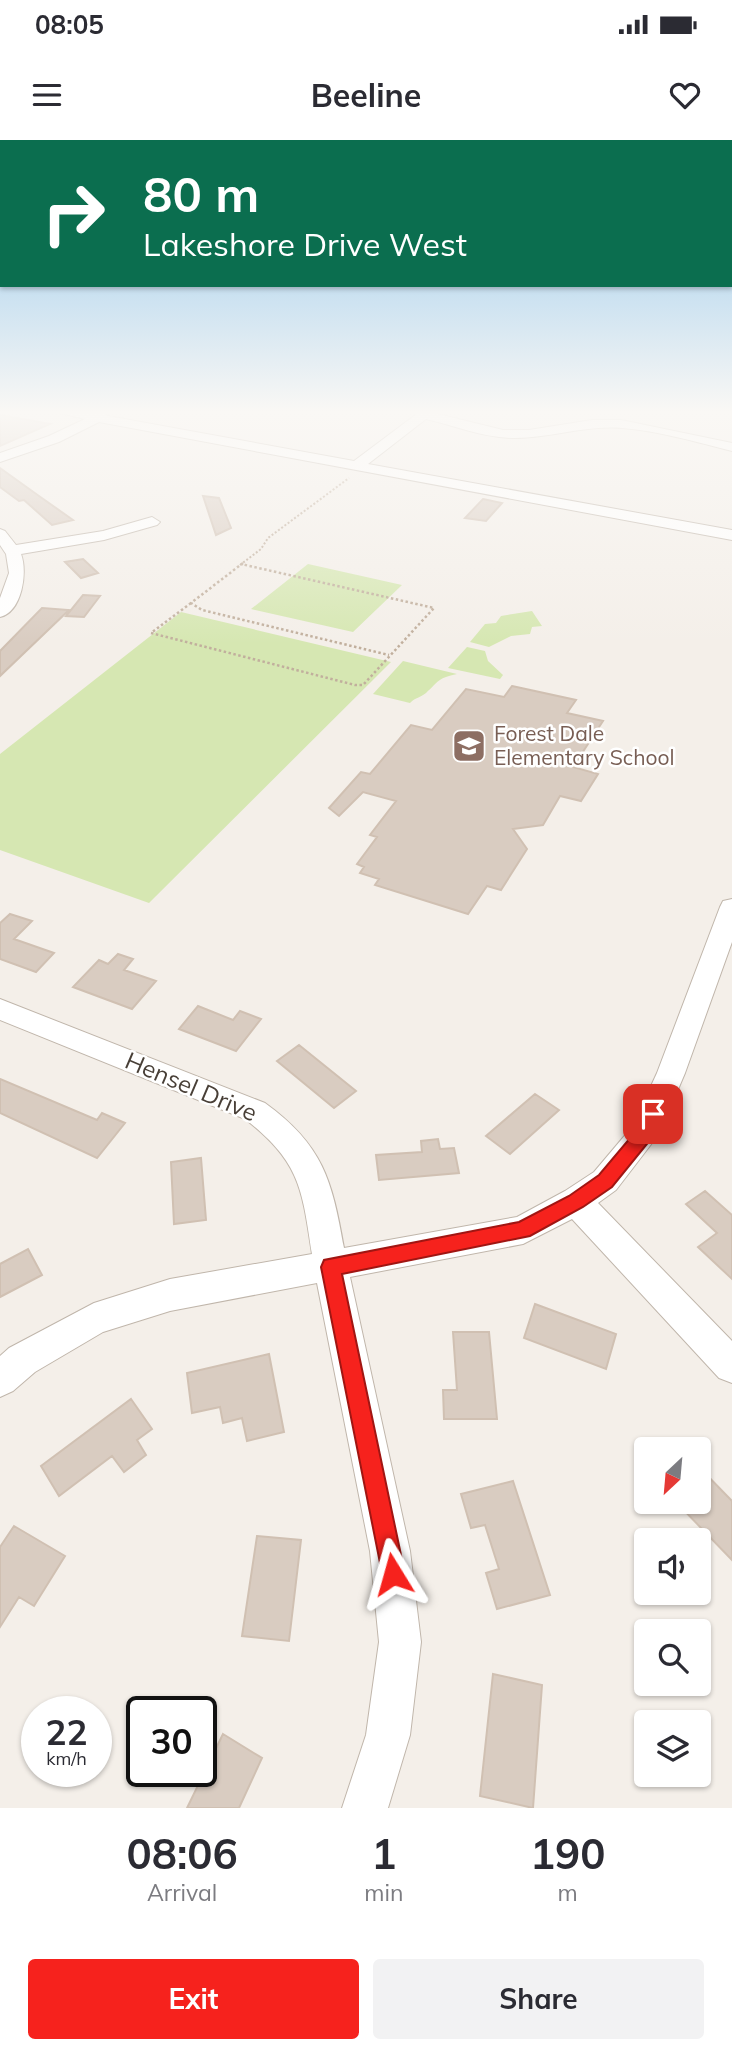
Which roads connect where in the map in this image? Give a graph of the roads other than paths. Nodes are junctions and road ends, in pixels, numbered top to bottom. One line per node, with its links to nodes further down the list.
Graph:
1 (474, 488): 4 (street)
2 (152, 522): 5 (street)
3 (0, 534): 5 (street)
4 (732, 535)
5 (14, 550): 6 (street)
6 (0, 612)
7 (732, 907): 8 (street)
8 (725, 948): 10 (street)
9 (0, 1009): 11 (street, Hensel Drive)
10 (576, 1201): 11 (street); 12 (street)
11 (331, 1267): 13 (street); 14 (street, Hensel Drive)
12 (732, 1366)
13 (0, 1379)
14 (365, 1808)

